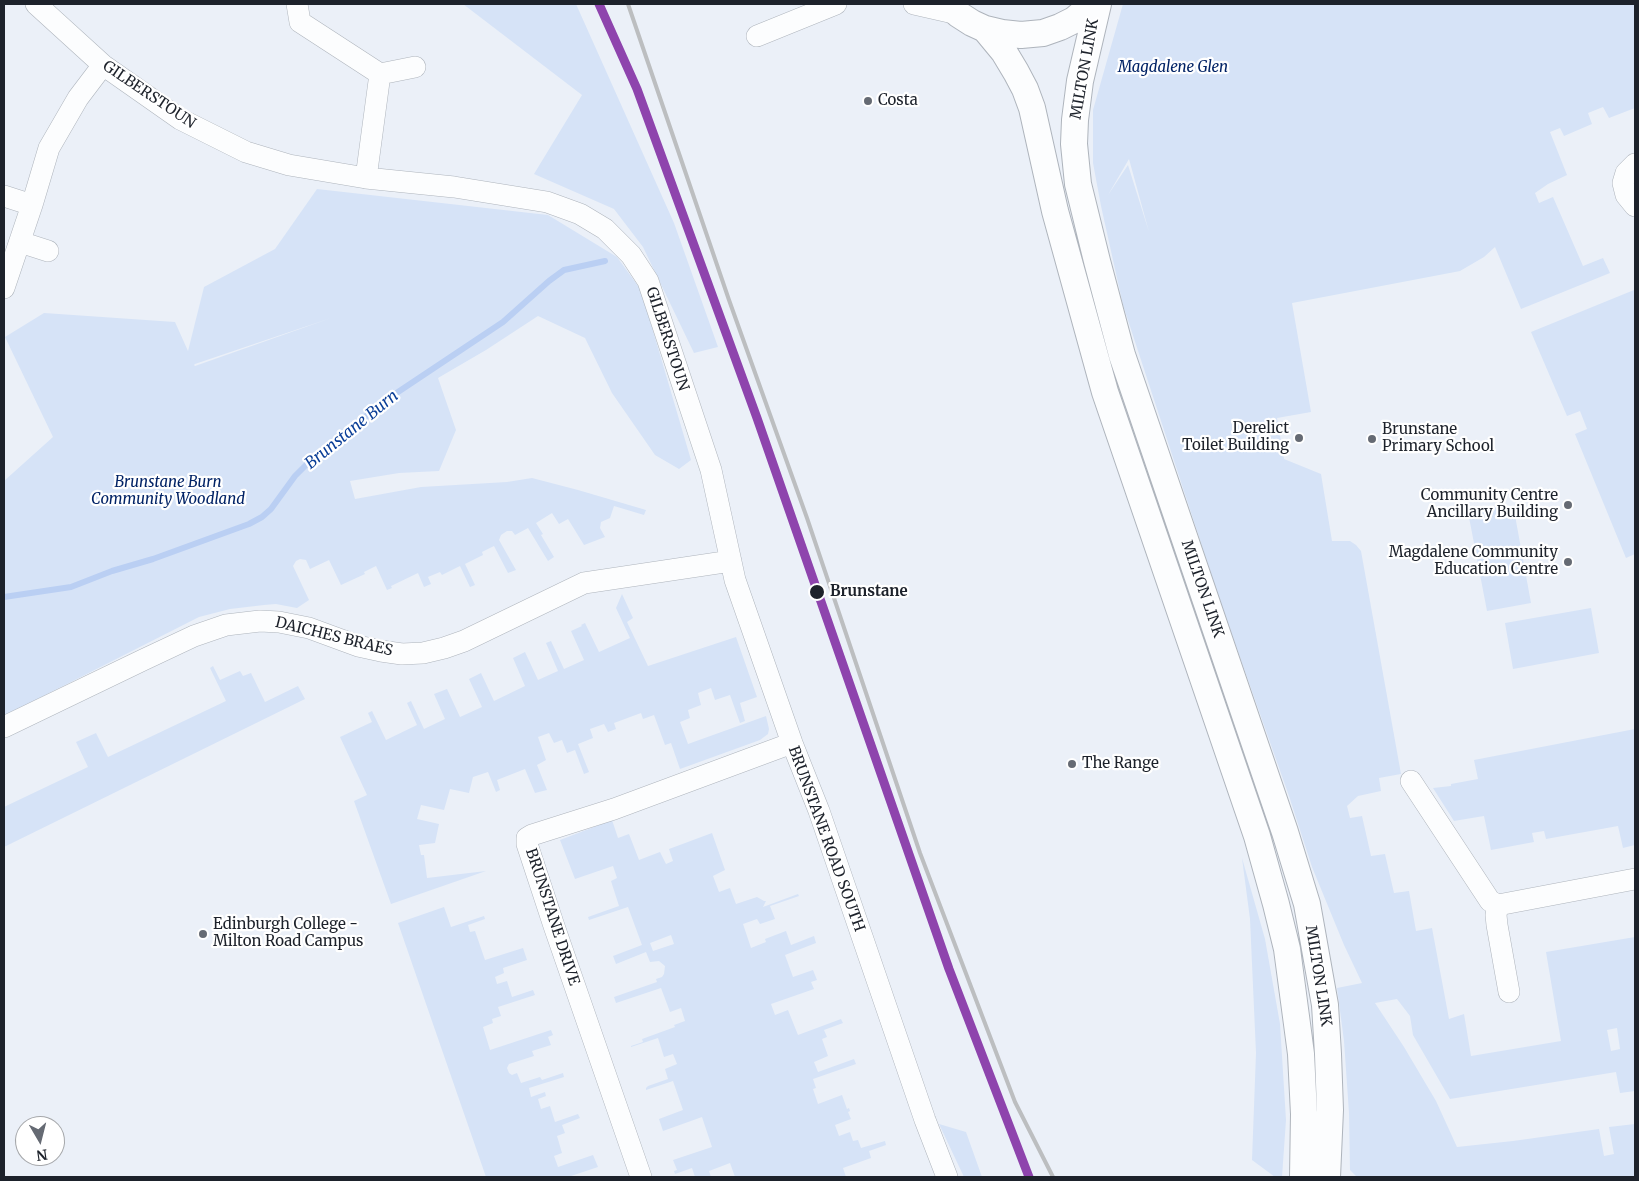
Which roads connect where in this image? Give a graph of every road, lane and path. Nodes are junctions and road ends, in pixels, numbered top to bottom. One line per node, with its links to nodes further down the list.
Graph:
1 (36, 4): 10 (street, GILBERSTOUN)
2 (297, 4): 12 (street)
3 (836, 4): 9 (street)
4 (914, 4): 7 (street)
5 (1093, 4): 8 (main road)
6 (1098, 4): 32 (main road, MILTON LINK)
7 (952, 9): 8 (main road)
8 (985, 29): 31 (main road, MILTON LINK)
9 (757, 36)
10 (103, 65): 14 (street, GILBERSTOUN); 16 (street)
11 (415, 67): 12 (street)
12 (380, 74): 14 (street)
13 (1635, 164): 17 (street)
14 (366, 178): 21 (street, GILBERSTOUN)
15 (4, 196): 16 (street)
16 (32, 205): 18 (street)
17 (1635, 206)
18 (20, 242): 19 (street); 20 (street)
19 (48, 251)
20 (4, 288)
21 (717, 498): 22 (street, BRUNSTANE ROAD SOUTH)
22 (730, 561): 23 (street, DAICHES BRAES); 24 (street, BRUNSTANE ROAD SOUTH)
23 (4, 727)
24 (792, 743): 29 (street, BRUNSTANE DRIVE); 30 (street, BRUNSTANE ROAD SOUTH)
25 (1411, 781): 27 (street)
26 (1635, 879): 27 (street)
27 (1498, 906): 28 (street)
28 (1509, 992)
29 (642, 1177)
30 (947, 1177)
31 (1303, 1177)
32 (1327, 1177)

